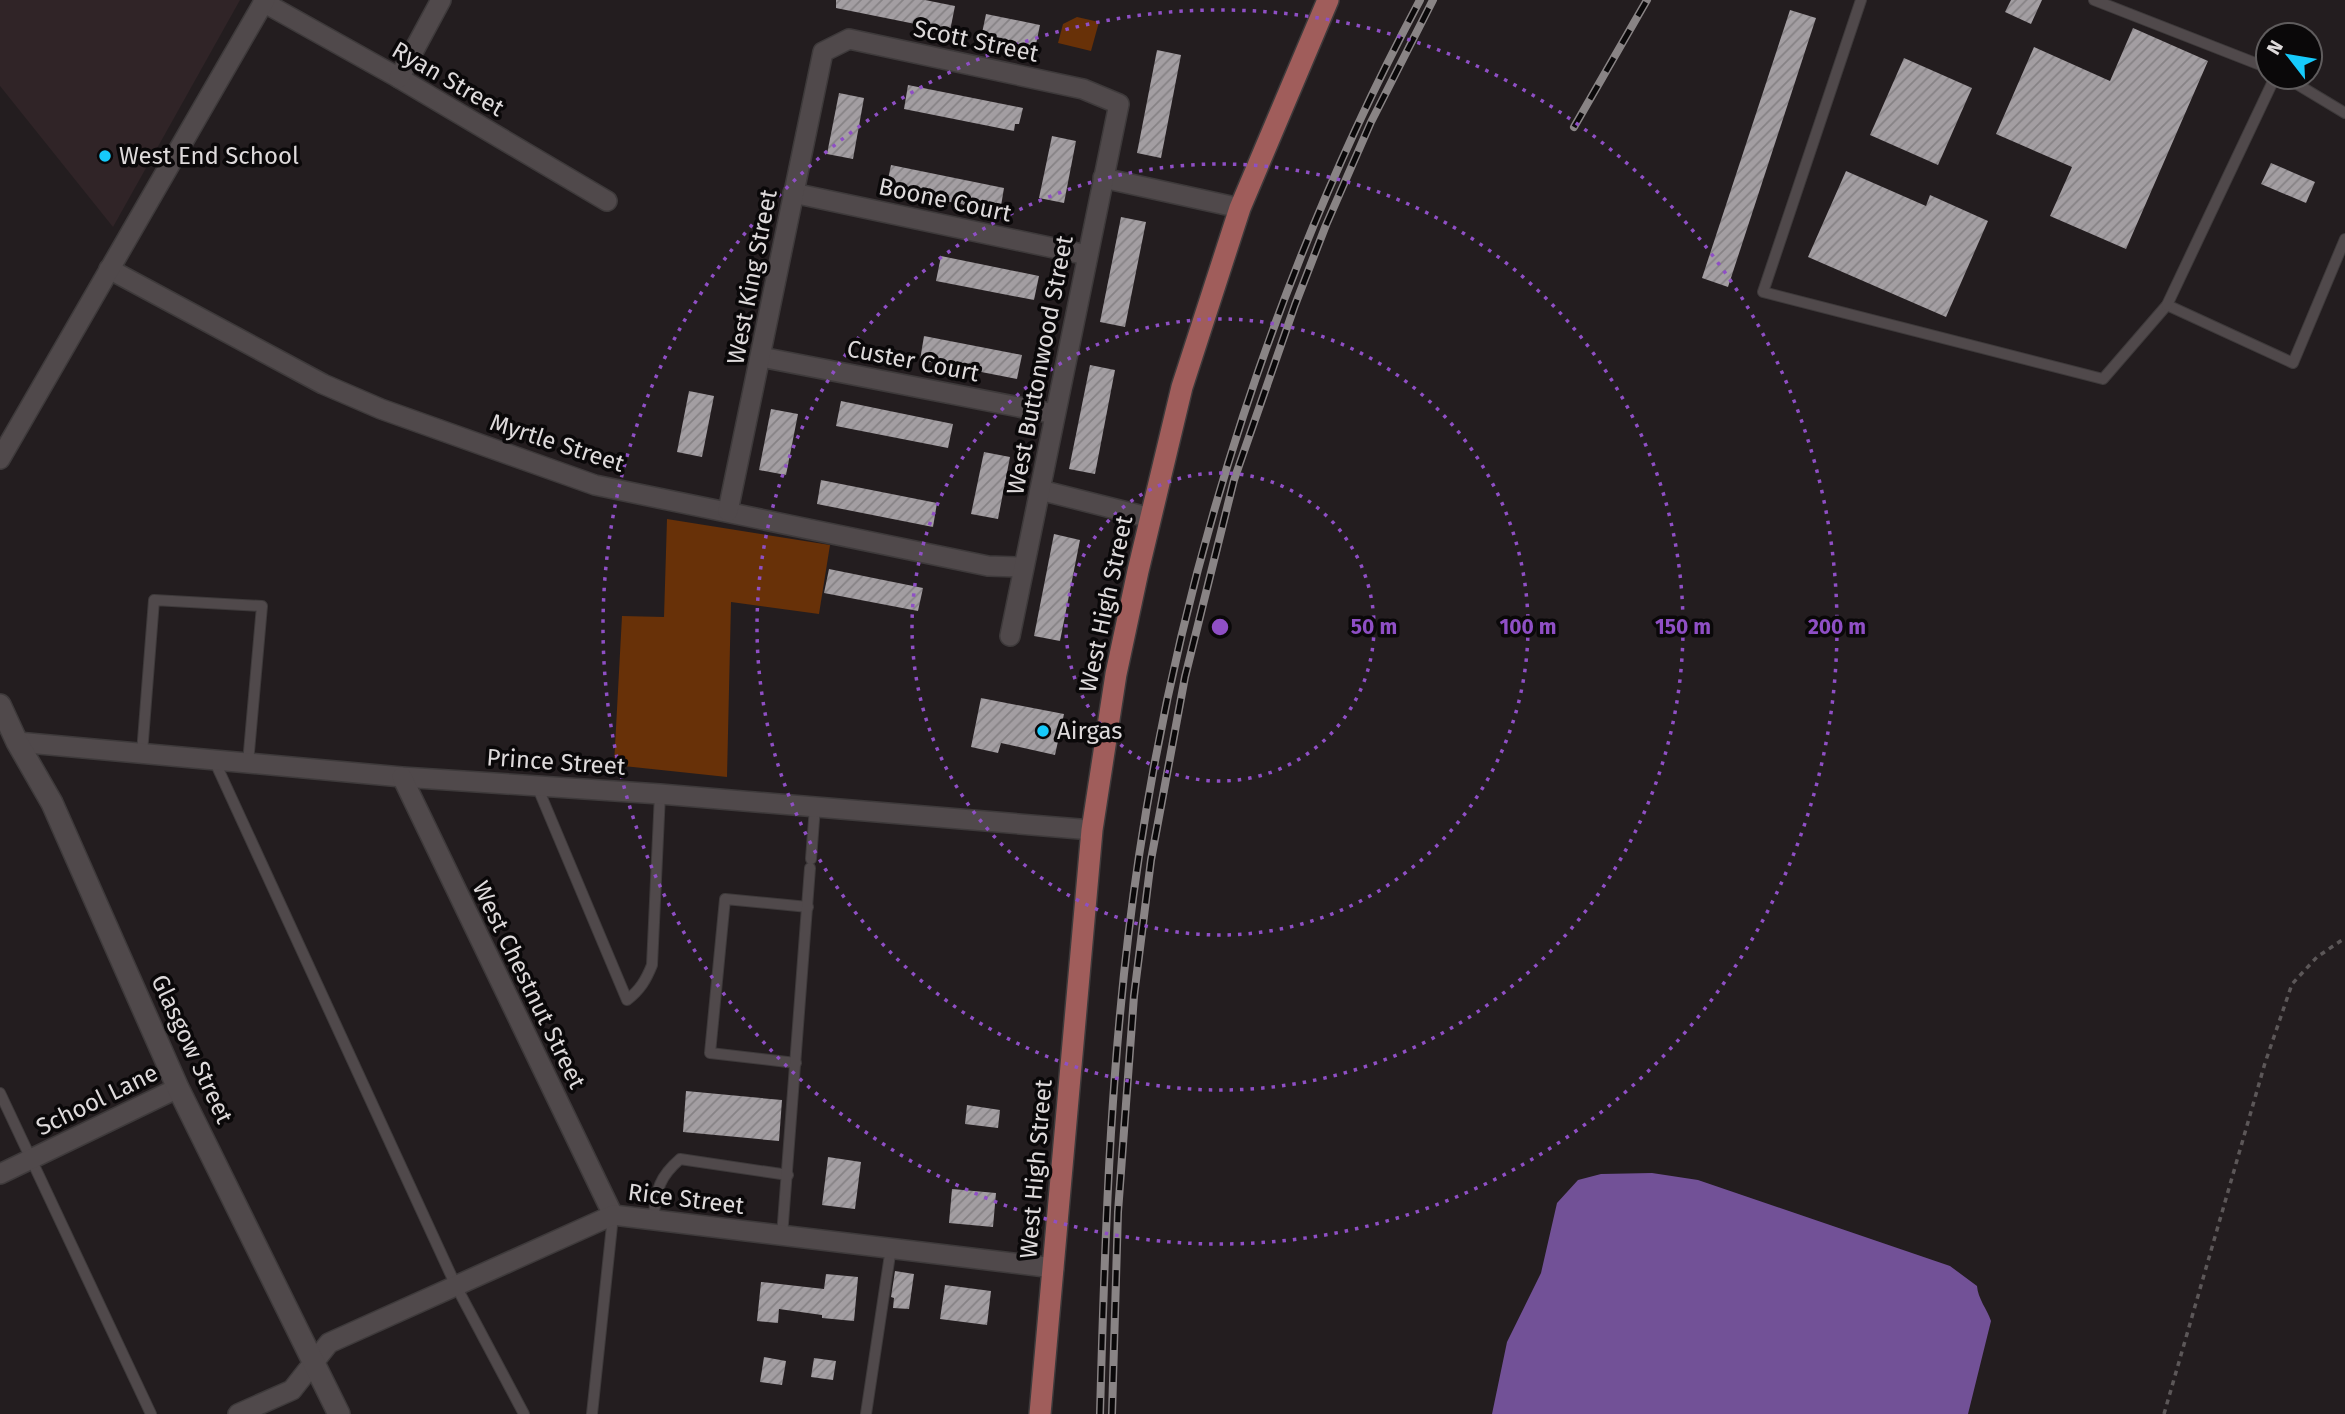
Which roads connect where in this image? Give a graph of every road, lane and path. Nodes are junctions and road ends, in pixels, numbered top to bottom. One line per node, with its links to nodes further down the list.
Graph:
1 (441, 0): 8 (street)
2 (1328, 0): 16 (main road, West High Street)
3 (1861, 0): 20 (lane)
4 (2094, 0): 7 (lane)
5 (264, 1): 8 (street, Ryan Street); 19 (street)
6 (823, 52): 11 (street, Scott Street); 14 (street, West King Street)
7 (2254, 63)
8 (398, 78): 15 (street, Ryan Street)
9 (2268, 91): 20 (lane)
10 (2308, 91): 12 (lane)
11 (1119, 104): 13 (street, West Buttonwood Street)
12 (2345, 113)
13 (1103, 178): 16 (street); 18 (street, West Buttonwood Street)
14 (793, 193): 18 (street, Boone Court); 21 (street, West King Street)
15 (607, 201)
16 (1240, 208): 26 (main road, West High Street)
17 (2345, 239): 20 (lane)
18 (1087, 255): 22 (street, West Buttonwood Street)
19 (109, 269): 23 (street); 25 (street, Myrtle Street)
20 (2167, 305)
21 (761, 357): 22 (street, Custer Court); 25 (street, West King Street)
22 (1055, 414): 24 (street, West Buttonwood Street)
23 (0, 459)
24 (1040, 490): 26 (street); 27 (street, West Buttonwood Street)
25 (728, 511): 27 (street, Myrtle Street)
26 (1151, 518): 38 (main road, West High Street)
27 (1022, 567): 28 (street, West Buttonwood Street)
28 (1010, 636)
29 (0, 705): 30 (street, Glasgow Street)
30 (17, 742): 31 (street, Prince Street); 42 (street, Glasgow Street)
31 (142, 753): 32 (street, Prince Street); 33 (lane)
32 (215, 760): 33 (street, Prince Street); 52 (lane)
33 (248, 763): 34 (street, Prince Street)
34 (402, 777): 35 (street, Prince Street); 47 (street, West Chestnut Street)
35 (537, 785): 36 (street, Prince Street); 36 (lane)
36 (660, 794): 37 (street, Prince Street)
37 (815, 807): 38 (street, Prince Street); 39 (lane)
38 (1092, 830): 51 (main road, West High Street)
39 (808, 907): 41 (lane); 41 (lane)
40 (2345, 938): 61 (path)
41 (796, 1063): 46 (lane)
42 (178, 1088): 44 (street, School Lane); 53 (street, Glasgow Street)
43 (0, 1093): 44 (lane)
44 (31, 1160): 45 (street, School Lane); 54 (lane)
45 (0, 1174)
46 (788, 1175): 48 (lane); 49 (lane)
47 (613, 1215): 48 (street, Rice Street); 52 (street, Rice Street); 58 (lane)
48 (653, 1220): 49 (street, Rice Street)
49 (782, 1236): 50 (street, Rice Street)
50 (891, 1248): 51 (street, Rice Street); 59 (lane)
51 (1054, 1268): 60 (main road, West High Street)
52 (456, 1286): 53 (street, Rice Street); 57 (lane)
53 (314, 1360): 55 (street, Rice Street); 56 (street, Glasgow Street)
54 (151, 1414)
55 (239, 1414)
56 (339, 1414)
57 (524, 1414)
58 (592, 1414)
59 (866, 1414)
60 (1040, 1414)
61 (2164, 1414)

